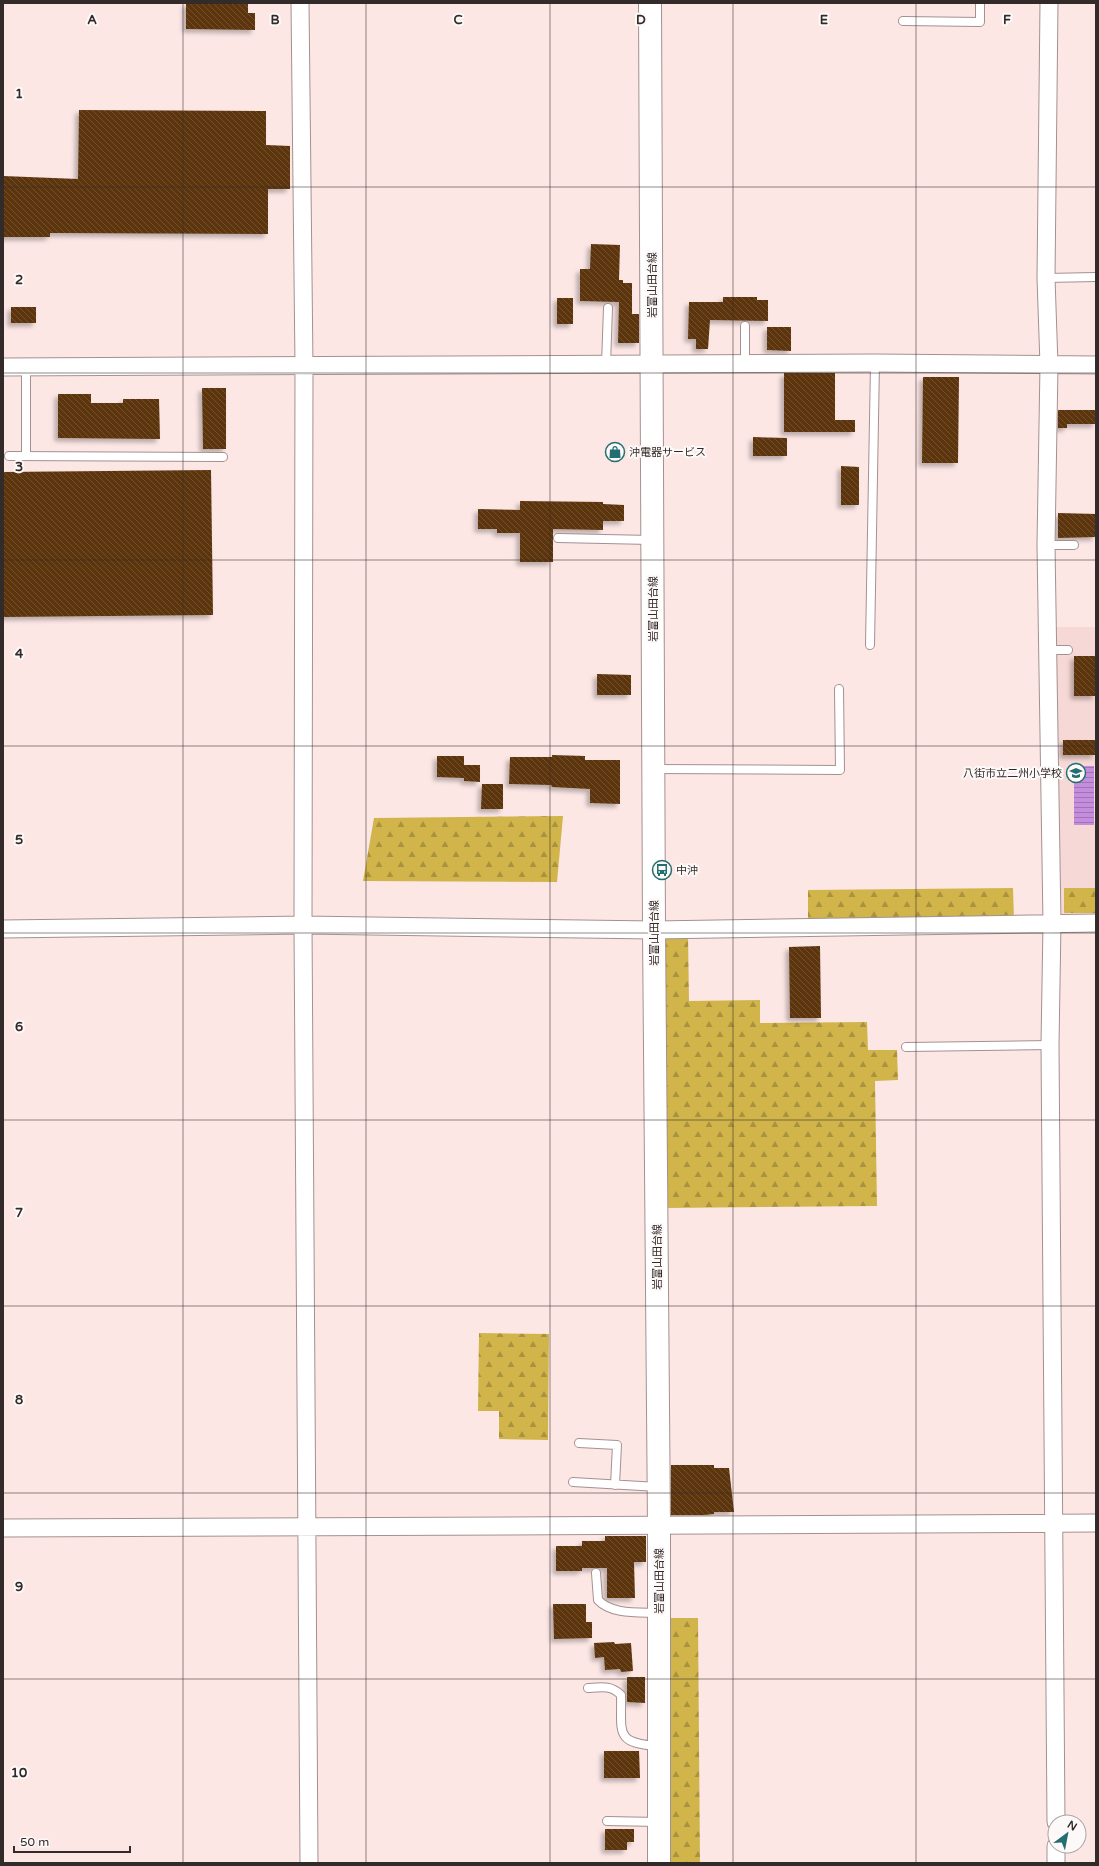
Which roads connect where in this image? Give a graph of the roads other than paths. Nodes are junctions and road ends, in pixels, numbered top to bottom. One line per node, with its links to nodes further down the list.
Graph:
1 (300, 3): 16 (street)
2 (650, 3): 12 (main road, 岩富山田台線)
3 (980, 3): 5 (lane)
4 (1049, 3): 7 (street)
5 (903, 21)
6 (1096, 277): 7 (lane)
7 (1046, 278): 14 (street)
8 (608, 308): 11 (lane)
9 (745, 326): 13 (lane)
10 (874, 363): 13 (street); 14 (street); 26 (lane)
11 (606, 364): 12 (street); 16 (street)
12 (653, 364): 13 (street); 23 (main road, 岩富山田台線)
13 (745, 364)
14 (1049, 365): 15 (street); 24 (street)
15 (1096, 365)
16 (304, 366): 18 (street); 33 (street)
17 (3, 367): 18 (street)
18 (26, 367): 20 (lane)
19 (9, 456): 20 (lane)
20 (26, 456): 21 (lane)
21 (223, 457)
22 (558, 538): 23 (lane)
23 (653, 540): 30 (main road, 岩富山田台線)
24 (1046, 545): 25 (lane); 27 (street)
25 (1074, 545)
26 (870, 645)
27 (1048, 650): 28 (lane); 31 (street)
28 (1068, 650)
29 (838, 689): 30 (lane)
30 (654, 770): 35 (main road, 岩富山田台線)
31 (1052, 923): 32 (street); 35 (street); 36 (street)
32 (1096, 923)
33 (303, 925): 34 (street); 35 (street); 44 (street)
34 (3, 930)
35 (654, 930): 41 (main road, 岩富山田台線)
36 (1050, 1045): 37 (lane); 43 (street)
37 (906, 1047)
38 (579, 1443): 40 (lane)
39 (573, 1482): 40 (lane)
40 (615, 1485): 41 (lane)
41 (659, 1487): 45 (main road, 岩富山田台線)
42 (1096, 1523): 43 (street)
43 (1054, 1524): 45 (street); 51 (street)
44 (307, 1525): 45 (street); 46 (street); 54 (street)
45 (659, 1527): 48 (main road, 岩富山田台線)
46 (3, 1528)
47 (596, 1573): 48 (lane)
48 (659, 1613): 50 (main road, 岩富山田台線)
49 (588, 1688): 50 (lane)
50 (659, 1746): 53 (main road, 岩富山田台線)
51 (1056, 1814)
52 (607, 1821): 53 (lane)
53 (659, 1822): 55 (main road, 岩富山田台線)
54 (309, 1863)
55 (659, 1863)

